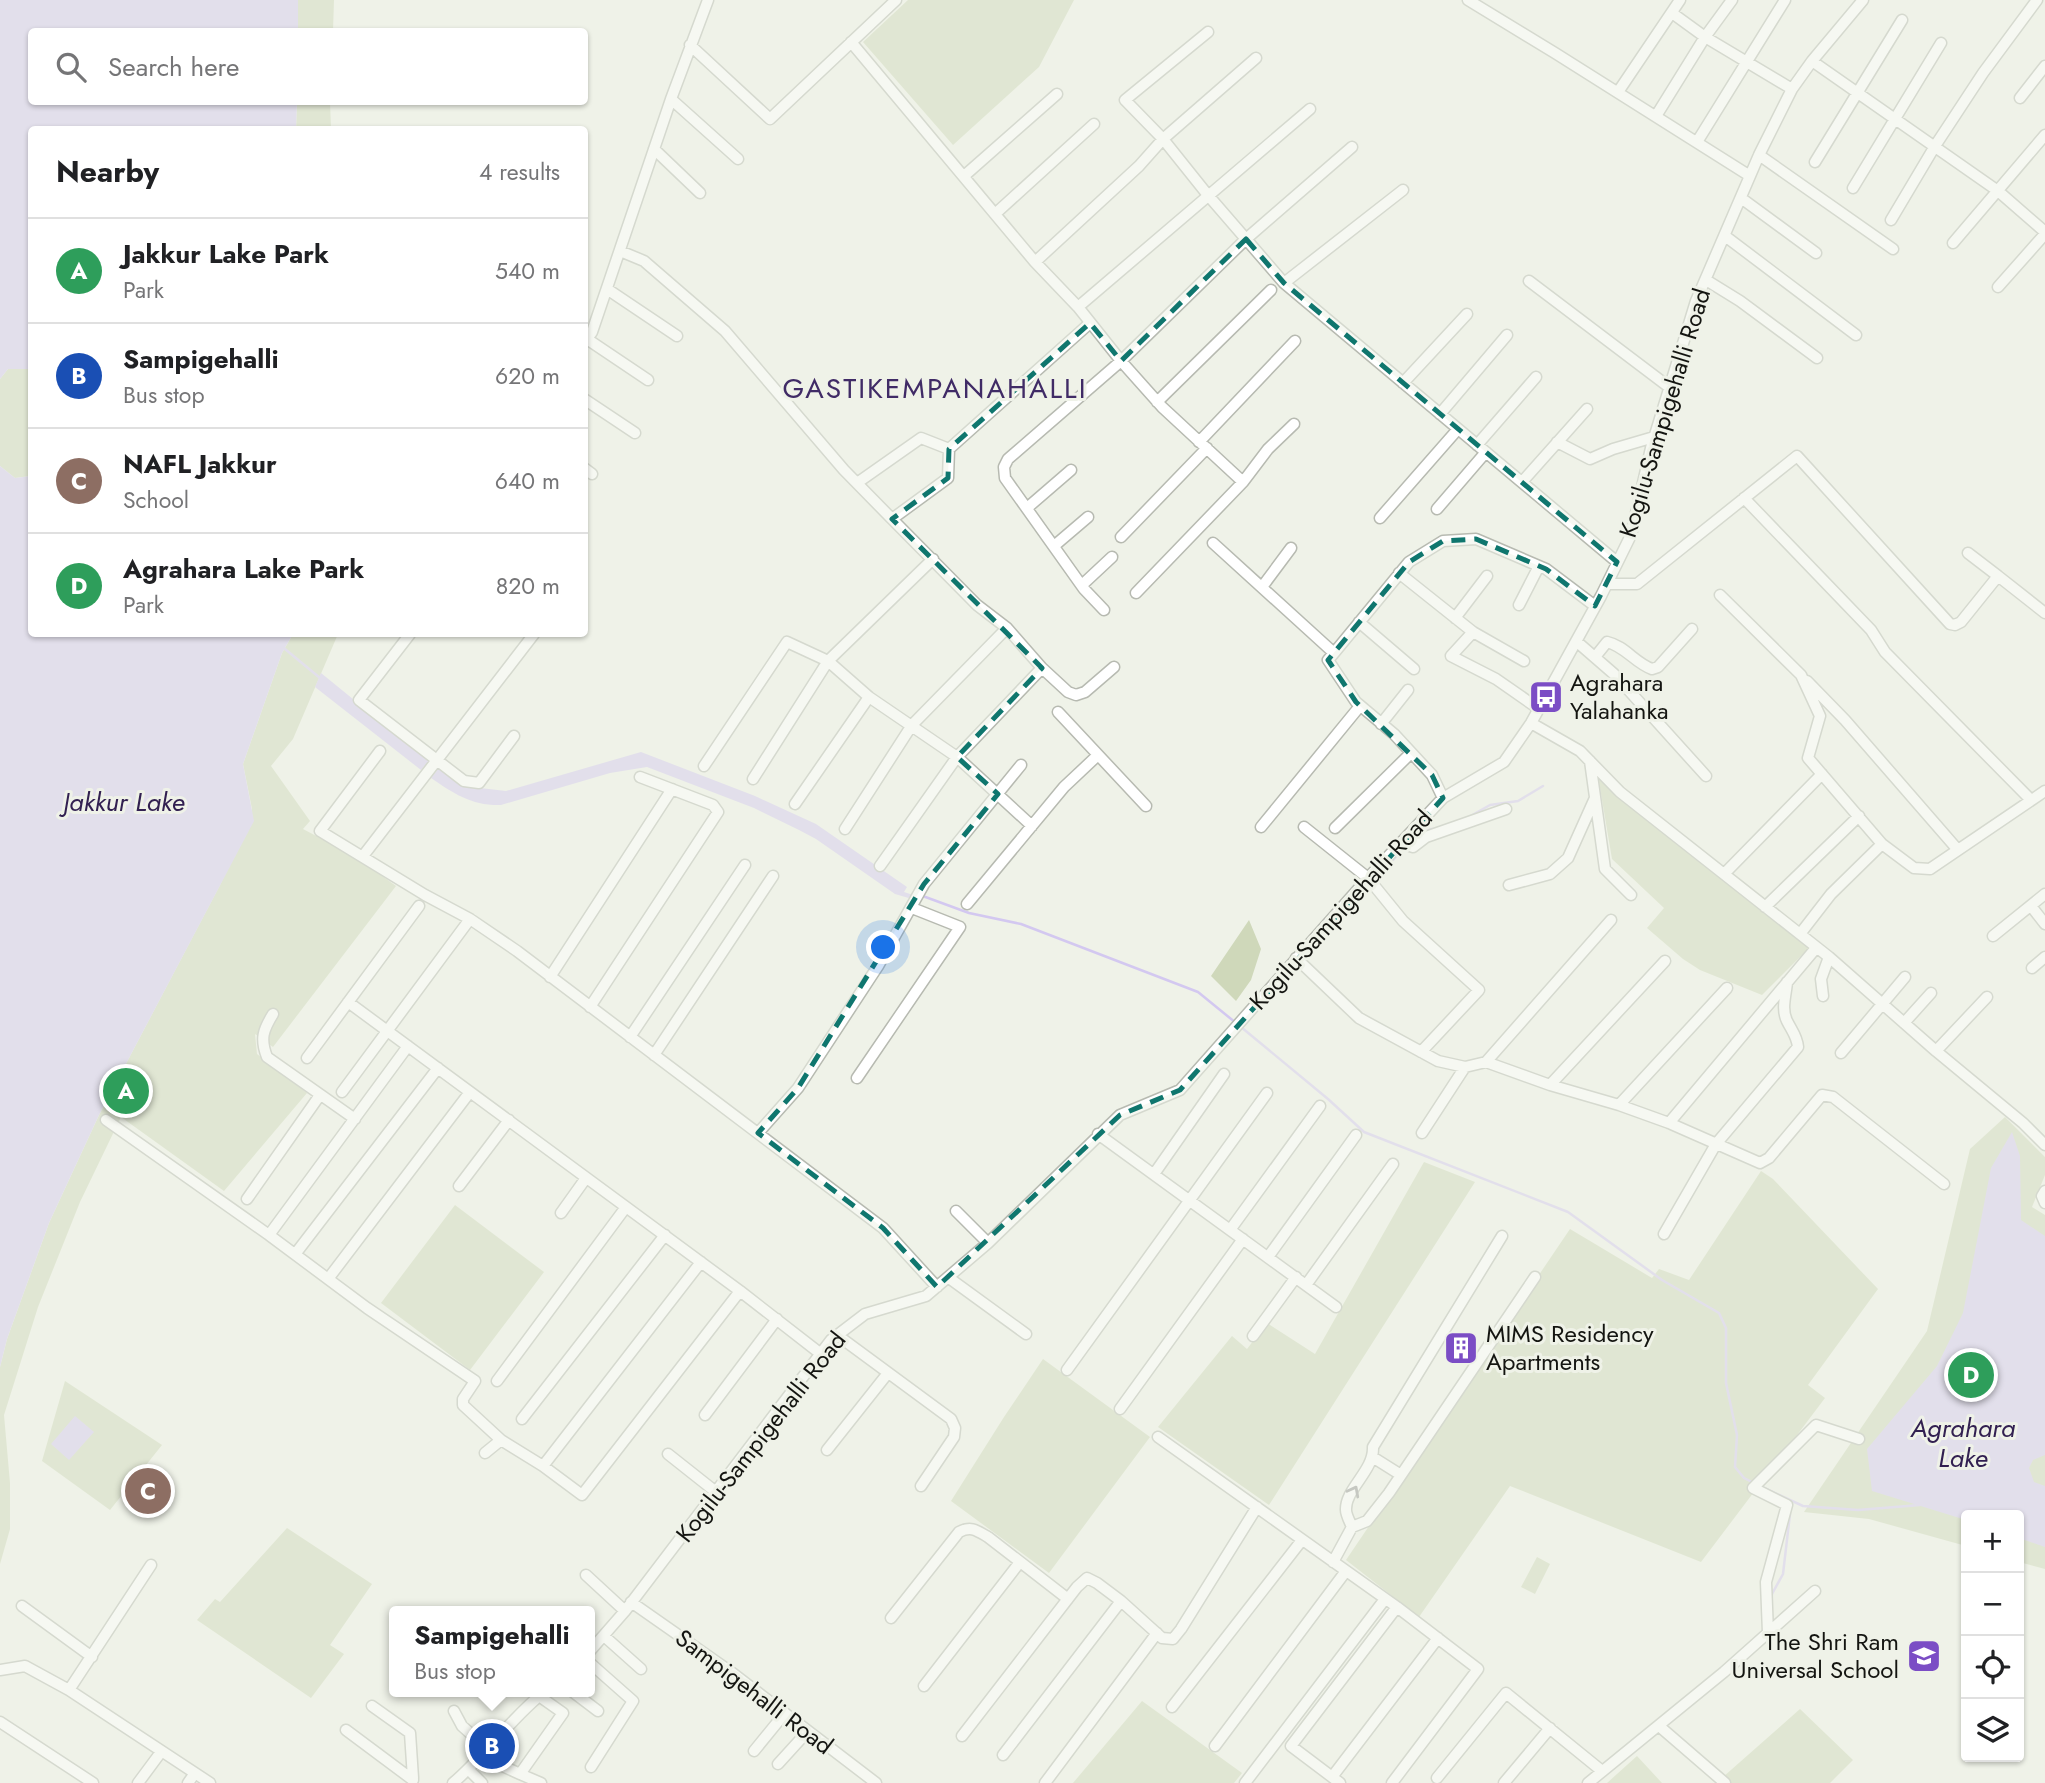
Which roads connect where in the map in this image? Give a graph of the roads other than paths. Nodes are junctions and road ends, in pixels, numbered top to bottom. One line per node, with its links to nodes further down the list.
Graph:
1 (708, 0): 15 (street)
2 (895, 0): 13 (street)
3 (1468, 0): 21 (street)
4 (1680, 0): 9 (street)
5 (1732, 0): 12 (street)
6 (1785, 0): 18 (street)
7 (1863, 0): 17 (street, Kogilu-Sampigehalli Road)
8 (2037, 0): 33 (street)
9 (1672, 13): 12 (street); 21 (street)
10 (1902, 20): 22 (street)
11 (1208, 32): 31 (street)
12 (1705, 37): 18 (street); 27 (street)
13 (851, 42): 15 (street); 39 (street)
14 (1941, 43): 28 (street)
15 (690, 45): 25 (street)
16 (1256, 58): 31 (street)
17 (1812, 61): 20 (street, Kogilu-Sampigehalli Road); 22 (street)
18 (1747, 62): 20 (street); 32 (street)
19 (2045, 66): 24 (street)
20 (1792, 89): 36 (street, Kogilu-Sampigehalli Road)
21 (1618, 92): 27 (street)
22 (1858, 92): 28 (street); 38 (street)
23 (1057, 94): 39 (street)
24 (2020, 98)
25 (671, 99): 35 (street); 37 (street)
26 (1310, 109): 45 (street)
27 (1656, 116): 32 (street)
28 (1896, 118): 33 (street); 41 (street)
29 (1094, 124): 47 (street)
30 (2045, 135): 43 (street)
31 (1163, 139): 45 (street); 56 (street)
32 (1697, 142): 40 (street)
33 (1935, 146): 43 (street); 48 (street)
34 (1352, 148): 51 (street)
35 (654, 149): 44 (street); 54 (street)
36 (1759, 155): 40 (street, Kogilu-Sampigehalli Road); 53 (street)
37 (738, 159)
38 (1815, 162)
39 (964, 176): 47 (street)
40 (1750, 176): 46 (street, Kogilu-Sampigehalli Road)
41 (1853, 188)
42 (1403, 190): 59 (street)
43 (1998, 191): 49 (street); 52 (street)
44 (700, 193)
45 (1207, 194): 51 (street); 63 (street)
46 (1741, 198): 50 (street, Kogilu-Sampigehalli Road); 55 (street)
47 (995, 214): 56 (street)
48 (1891, 220)
49 (2045, 233): 60 (street)
50 (1725, 236): 57 (street, Kogilu-Sampigehalli Road); 67 (street)
51 (1246, 239): 59 (street); 73 (street)
52 (1953, 243)
53 (1893, 249)
54 (620, 251): 61 (street); 94 (street)
55 (1816, 253)
56 (1035, 262): 63 (street)
57 (1706, 280): 72 (street); 77 (street, Kogilu-Sampigehalli Road)
58 (1529, 281): 77 (street)
59 (1284, 283): 76 (street)
60 (1998, 287)
61 (607, 289): 68 (street); 69 (street)
62 (1271, 290): 79 (street)
63 (1078, 307): 65 (street)
64 (1467, 314): 76 (street)
65 (1090, 323): 73 (street); 89 (street)
66 (1507, 335): 81 (street)
67 (1856, 335)
68 (677, 336)
69 (588, 338)
70 (1295, 341): 87 (street)
71 (588, 342): 75 (street)
72 (1816, 358)
73 (1121, 361): 79 (street); 96 (street)
74 (1535, 377): 88 (street)
75 (648, 380)
76 (1404, 383): 81 (street)
77 (1669, 387): 85 (street, Kogilu-Sampigehalli Road)
78 (588, 402): 84 (street)
79 (1157, 402): 87 (street)
80 (1587, 409): 86 (street)
81 (1440, 414): 83 (street)
82 (1294, 424): 92 (street)
83 (1458, 429): 88 (street); 99 (street)
84 (635, 433)
85 (1654, 438): 86 (street); 108 (street, Kogilu-Sampigehalli Road)
86 (1557, 442): 93 (street)
87 (1203, 445): 92 (street); 101 (street)
88 (1477, 445): 90 (street)
89 (949, 449): 94 (street); 100 (street)
90 (1486, 452): 93 (street); 97 (street)
91 (1071, 470): 96 (street)
92 (1243, 482): 116 (street)
93 (1522, 482): 108 (street)
94 (858, 483): 100 (street)
95 (1744, 499): 112 (street); 113 (street); 164 (street)
96 (1027, 508): 103 (street)
97 (1437, 509)
98 (1088, 517): 103 (street)
99 (1380, 518)
100 (892, 519): 107 (street)
101 (1121, 537)
102 (1213, 543): 115 (street)
103 (1054, 547): 114 (street)
104 (1291, 548): 115 (street)
105 (1968, 553): 112 (street)
106 (1112, 556): 114 (street)
107 (933, 559): 124 (street); 132 (street)
108 (1617, 562): 113 (street, Kogilu-Sampigehalli Road)
109 (1539, 566): 110 (street); 118 (street); 119 (street)
110 (1399, 573): 122 (street); 123 (street)
111 (1487, 576): 122 (street)
112 (1998, 576): 121 (street)
113 (1607, 584): 119 (street, Kogilu-Sampigehalli Road)
114 (1082, 585): 120 (street)
115 (1262, 587): 130 (street)
116 (1136, 593)
117 (1720, 595): 137 (street)
118 (1519, 606)
119 (1595, 606): 129 (street, Kogilu-Sampigehalli Road)
120 (1104, 610)
121 (2045, 612)
122 (1455, 618): 126 (street)
123 (1359, 622): 130 (street); 136 (street)
124 (1007, 628): 135 (street); 145 (street)
125 (1692, 629): 131 (street)
126 (1474, 632): 133 (street); 141 (street)
127 (408, 637): 151 (street)
128 (532, 637): 151 (street)
129 (1576, 641): 131 (street); 141 (street, Kogilu-Sampigehalli Road)
130 (1334, 653): 140 (street)
131 (1595, 657): 156 (street)
132 (828, 661): 139 (street); 154 (street); 158 (street)
133 (1524, 661)
134 (1114, 667): 135 (street)
135 (1042, 668): 150 (street)
136 (1414, 669)
137 (1801, 675): 155 (street); 176 (street)
138 (1408, 690): 143 (street)
139 (869, 697): 145 (street); 165 (street)
140 (1360, 706): 143 (street); 170 (street)
141 (1539, 709): 144 (street, Kogilu-Sampigehalli Road)
142 (1058, 712): 149 (street)
143 (1381, 723): 148 (street)
144 (1531, 723): 152 (street); 163 (street, Kogilu-Sampigehalli Road)
145 (912, 725): 150 (street); 173 (street)
146 (514, 736): 151 (street)
147 (380, 751): 177 (street)
148 (1411, 753): 163 (street); 172 (street)
149 (1098, 755): 166 (street); 169 (street)
150 (957, 757): 161 (street); 179 (street)
151 (437, 760): 177 (street)
152 (1590, 761): 162 (street); 180 (street)
153 (1021, 765): 161 (street)
154 (704, 766)
155 (1822, 774): 168 (street); 180 (street)
156 (1706, 776)
157 (640, 777): 159 (street)
158 (754, 779)
159 (672, 789): 202 (street); 211 (street)
160 (2045, 791): 164 (street)
161 (998, 794): 169 (street); 190 (street)
162 (1595, 797): 183 (street); 185 (street)
163 (1443, 798): 174 (street, Kogilu-Sampigehalli Road)
164 (2031, 800): 176 (street)
165 (795, 804)
166 (1146, 806)
167 (1506, 809): 174 (street)
168 (1859, 816): 175 (street); 189 (street)
169 (1032, 825): 186 (street)
170 (1261, 827)
171 (1304, 827): 182 (street)
172 (1335, 828)
173 (845, 830)
174 (1400, 843): 182 (street, Kogilu-Sampigehalli Road)
175 (1882, 844): 176 (street); 194 (street)
176 (1958, 850)
177 (363, 856): 191 (street)
178 (745, 865): 215 (street)
179 (880, 866)
180 (1724, 874): 189 (street)
181 (773, 876): 220 (street)
182 (1368, 878): 199 (street, Kogilu-Sampigehalli Road); 218 (street)
183 (1509, 885)
184 (2045, 894): 188 (street)
185 (1631, 895)
186 (967, 904)
187 (419, 906): 209 (street)
188 (2031, 906): 193 (street); 195 (street)
189 (1765, 907): 194 (street)
190 (912, 908): 226 (street); 238 (street)
191 (470, 919): 202 (street); 214 (street)
192 (1611, 920): 222 (street)
193 (2045, 924)
194 (1800, 934): 196 (street)
195 (1993, 936)
196 (1816, 947): 197 (street); 204 (street)
197 (1829, 957): 207 (street); 210 (street)
198 (2045, 957): 201 (street)
199 (1296, 958): 218 (street); 240 (street, Kogilu-Sampigehalli Road)
200 (1665, 961): 227 (street)
201 (2032, 968)
202 (550, 976): 211 (street)
203 (1905, 977): 210 (street)
204 (1787, 982): 237 (street); 242 (street)
205 (1727, 988): 232 (street)
206 (1931, 993): 213 (street)
207 (1823, 996)
208 (1987, 997): 217 (street)
209 (348, 1002): 214 (street); 221 (street)
210 (1883, 1005): 213 (street); 219 (street)
211 (590, 1007): 215 (street)
212 (273, 1014): 231 (street)
213 (1904, 1023): 217 (street)
214 (387, 1031): 216 (street); 228 (street)
215 (630, 1037): 220 (street)
216 (408, 1045): 224 (street); 234 (street)
217 (1936, 1051): 243 (street)
218 (1421, 1052): 223 (street)
219 (1842, 1053)
220 (654, 1055): 238 (street)
221 (307, 1058)
222 (1486, 1062): 223 (street); 227 (street)
223 (1465, 1067): 239 (street)
224 (438, 1068): 229 (street); 263 (street)
225 (1224, 1074): 245 (street)
226 (857, 1078)
227 (1550, 1085): 232 (street)
228 (342, 1092)
229 (470, 1092): 236 (street); 269 (street)
230 (1267, 1093): 251 (street)
231 (320, 1095): 234 (street); 250 (street)
232 (1619, 1105): 237 (street)
233 (1320, 1106): 256 (street)
234 (355, 1119): 258 (street)
235 (106, 1120): 258 (street)
236 (509, 1120): 246 (street); 248 (street)
237 (1669, 1124): 242 (street)
238 (758, 1133): 271 (street)
239 (1422, 1133)
240 (1098, 1134): 245 (street); 262 (street, Kogilu-Sampigehalli Road)
241 (1356, 1135): 264 (street)
242 (1716, 1144): 247 (street); 257 (street)
243 (2045, 1145)
244 (1393, 1164): 270 (street)
245 (1154, 1174): 251 (street)
246 (586, 1178): 253 (street); 255 (street)
247 (1944, 1184)
248 (459, 1186)
249 (2045, 1191): 252 (street)
250 (247, 1199)
251 (1190, 1200): 256 (street); 279 (street)
252 (2045, 1203)
253 (626, 1206): 259 (street); 281 (street)
254 (956, 1211): 262 (street)
255 (561, 1213)
256 (1230, 1230): 261 (street)
257 (1664, 1234)
258 (269, 1235): 263 (street)
259 (665, 1236): 265 (street); 284 (street)
260 (1502, 1236): 291 (street)
261 (1243, 1239): 264 (street); 282 (street)
262 (988, 1242): 268 (street, Kogilu-Sampigehalli Road)
263 (296, 1253): 269 (street)
264 (1268, 1257): 266 (street)
265 (701, 1262): 272 (street); 292 (street)
266 (1296, 1277): 270 (street); 277 (street)
267 (1535, 1277): 293 (street)
268 (949, 1278): 271 (street, Kogilu-Sampigehalli Road); 275 (street)
269 (328, 1279): 287 (street)
270 (1306, 1285): 273 (street)
271 (937, 1287): 276 (street, Kogilu-Sampigehalli Road)
272 (740, 1291): 274 (street); 292 (street)
273 (1336, 1307)
274 (777, 1319): 278 (street); 283 (street)
275 (1026, 1334)
276 (838, 1335): 278 (street, Kogilu-Sampigehalli Road); 280 (street)
277 (1253, 1336)
278 (821, 1354): 295 (street, Kogilu-Sampigehalli Road)
279 (1067, 1370)
280 (888, 1373): 288 (street); 294 (street)
281 (497, 1381)
282 (1120, 1409)
283 (705, 1415)
284 (522, 1419)
285 (1158, 1437): 296 (street)
286 (1859, 1439): 313 (street)
287 (501, 1440): 289 (street); 292 (street)
288 (827, 1450)
289 (485, 1452)
290 (668, 1454): 295 (street)
291 (1374, 1458): 293 (street); 297 (street, one-way to 291)
292 (543, 1466)
293 (1401, 1475): 297 (street)
294 (921, 1486)
295 (716, 1492): 309 (street, Kogilu-Sampigehalli Road)
296 (1257, 1507): 298 (street); 312 (street)
297 (1352, 1527): 300 (street)
298 (1302, 1540): 300 (street); 327 (street)
299 (1020, 1562): 305 (street); 311 (street); 321 (street)
300 (1333, 1562): 302 (street)
301 (151, 1565): 317 (street)
302 (1346, 1571): 306 (street); 337 (street)
303 (586, 1575): 309 (street, Sampigehalli Road)
304 (1815, 1591): 313 (street)
305 (1068, 1599): 307 (street); 336 (street)
306 (1385, 1599): 310 (street); 360 (street)
307 (1121, 1601): 312 (street); 341 (street)
308 (22, 1606): 317 (street)
309 (628, 1606): 314 (street, Kogilu-Sampigehalli Road); 330 (street, Sampigehalli Road)
310 (1397, 1607): 315 (street); 350 (street)
311 (891, 1618)
312 (1157, 1633): 359 (street)
313 (1768, 1633): 332 (street)
314 (604, 1636): 316 (street, Kogilu-Sampigehalli Road); 319 (street)
315 (1438, 1638): 350 (street); 361 (street)
316 (595, 1646)
317 (92, 1657): 322 (street)
318 (595, 1667): 343 (street)
319 (640, 1669)
320 (0, 1670): 322 (street)
321 (924, 1686)
322 (69, 1690): 339 (street)
323 (538, 1697): 340 (street)
324 (545, 1697): 347 (street)
325 (580, 1697): 329 (street)
326 (372, 1706): 349 (street)
327 (1172, 1707)
328 (454, 1711): 340 (street)
329 (598, 1711)
330 (785, 1713): 335 (street, Sampigehalli Road); 338 (street)
331 (0, 1722): 352 (street)
332 (1659, 1726): 345 (street); 364 (street)
333 (1550, 1728): 345 (street); 348 (street); 362 (street)
334 (346, 1730): 349 (street)
335 (808, 1731): 342 (street); 351 (street, Sampigehalli Road)
336 (961, 1736)
337 (1215, 1746)
338 (754, 1751)
339 (161, 1752): 346 (street); 353 (street)
340 (486, 1753): 344 (street); 347 (street)
341 (1003, 1755)
342 (778, 1764)
343 (591, 1767)
344 (469, 1770): 356 (street); 357 (street)
345 (1602, 1771): 363 (street)
346 (195, 1773): 354 (street); 355 (street)
347 (520, 1773): 358 (street)
348 (1437, 1778)
349 (413, 1780)
350 (1336, 1780)
351 (874, 1782)
352 (93, 1783)
353 (138, 1783)
354 (188, 1783)
355 (210, 1783)
356 (453, 1783)
357 (482, 1783)
358 (541, 1783)
359 (1045, 1783)
360 (1245, 1783)
361 (1392, 1783)
362 (1504, 1783)
363 (1588, 1783)
364 (1725, 1783)

